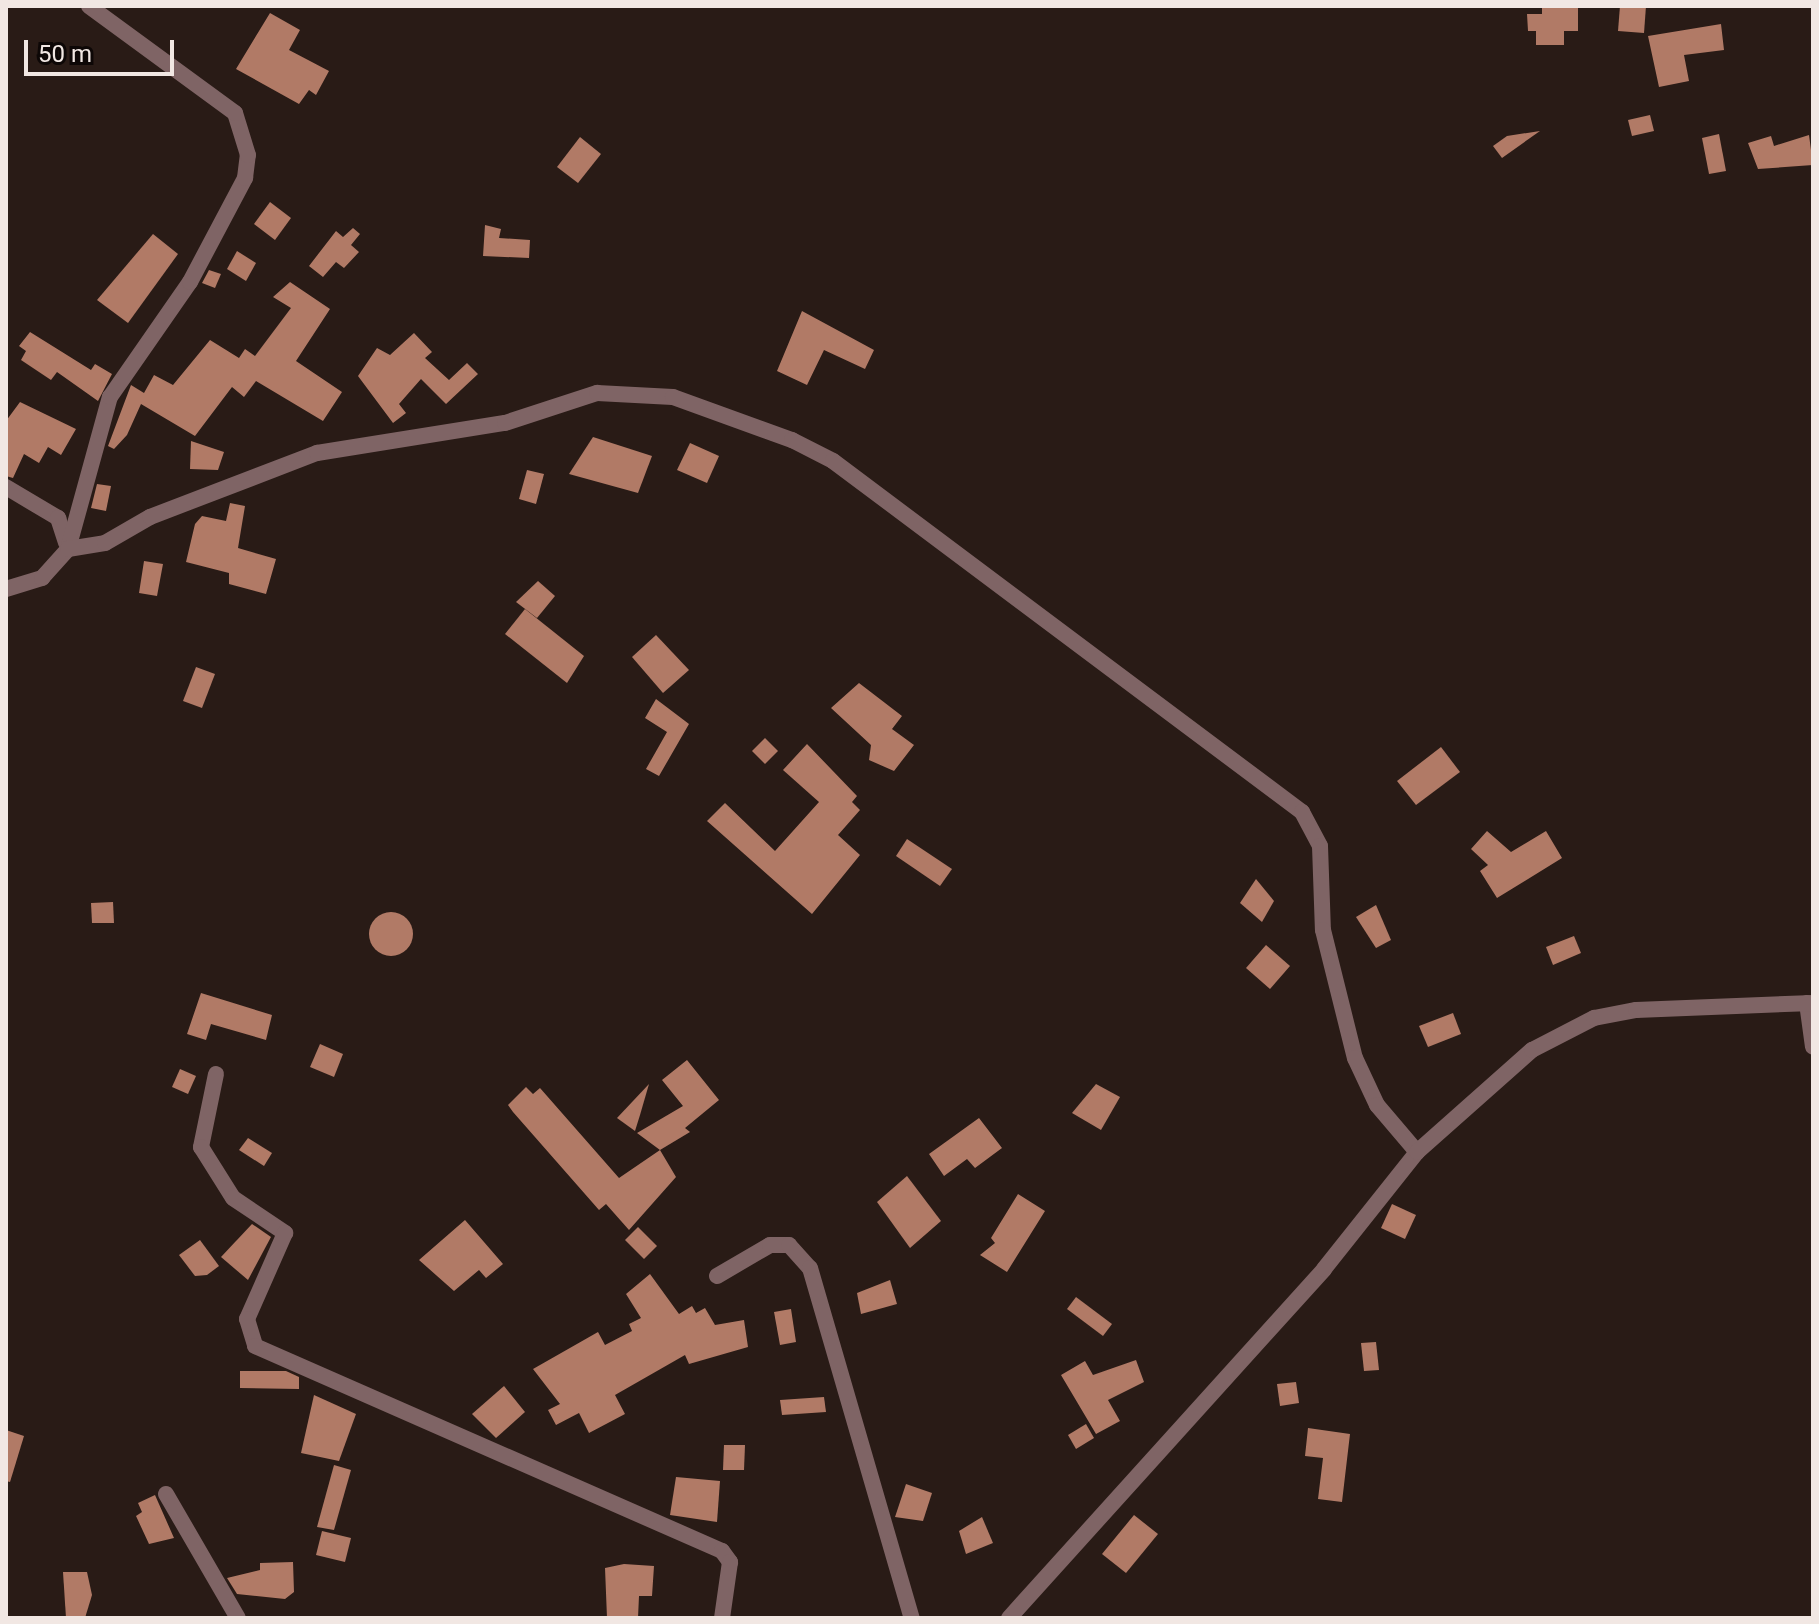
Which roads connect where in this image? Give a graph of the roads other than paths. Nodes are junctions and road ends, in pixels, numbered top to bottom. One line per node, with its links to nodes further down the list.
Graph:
1 (89, 6): 3 (street)
2 (6, 487): 3 (street)
3 (68, 549): 4 (street); 8 (street)
4 (6, 589)
5 (1810, 1003): 6 (street); 8 (street)
6 (1813, 1047)
7 (216, 1074): 13 (street)
8 (1417, 1152): 11 (street)
9 (717, 1276): 14 (street)
10 (166, 1494): 12 (street)
11 (1012, 1617)
12 (238, 1618)
13 (722, 1618)
14 (912, 1618)

